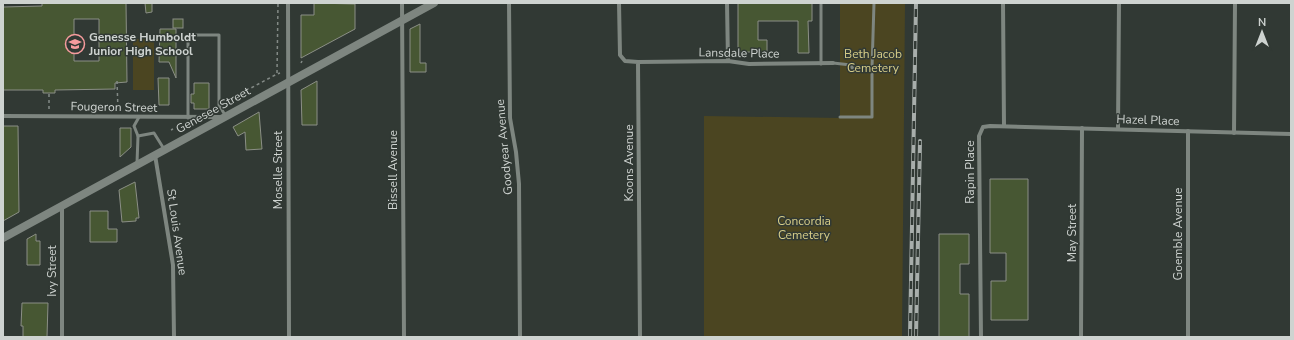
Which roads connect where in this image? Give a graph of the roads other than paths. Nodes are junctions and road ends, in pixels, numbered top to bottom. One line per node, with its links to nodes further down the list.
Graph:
1 (288, 3): 18 (street, Moselle Street)
2 (402, 3): 12 (street, Bissell Avenue)
3 (434, 3): 12 (main road, Genesee Street)
4 (509, 3): 40 (street, Goodyear Avenue)
5 (619, 3): 14 (street)
6 (727, 3): 13 (street)
7 (821, 3): 16 (lane)
8 (874, 3): 17 (lane)
9 (1003, 3): 24 (street)
10 (1119, 3): 26 (street)
11 (1235, 3): 28 (street)
12 (402, 20): 18 (main road, Genesee Street); 39 (street, Bissell Avenue)
13 (728, 61): 14 (street, Lansdale Place); 16 (street, Lansdale Place)
14 (638, 62): 41 (street, Koons Avenue)
15 (833, 63): 16 (street, Lansdale Place); 17 (lane, Lansdale Place)
16 (821, 64)
17 (872, 68): 21 (lane)
18 (288, 82): 22 (main road, Genesee Street); 38 (street, Moselle Street)
19 (3, 116): 20 (street, Fougeron Street)
20 (139, 116): 23 (street, Fougeron Street); 30 (lane)
21 (840, 116)
22 (225, 117): 23 (street, Fougeron Street); 23 (lane); 31 (main road, Genesee Street)
23 (188, 118)
24 (1004, 126): 25 (street, Hazel Place); 42 (street, Rapin Place)
25 (1082, 128): 26 (street, Hazel Place); 43 (street, May Street)
26 (1118, 129): 27 (street, Hazel Place)
27 (1188, 131): 28 (street, Hazel Place); 44 (street, Goemble Avenue)
28 (1234, 133): 29 (street, Hazel Place)
29 (1291, 134)
30 (138, 136): 31 (lane); 33 (lane)
31 (164, 150): 32 (main road, Genesee Street)
32 (155, 155): 33 (main road, Genesee Street); 37 (street, St Louis Avenue)
33 (136, 165): 34 (main road, Genesee Street)
34 (62, 206): 35 (main road, Genesee Street); 36 (street, Ivy Street)
35 (3, 238)
36 (62, 337)
37 (174, 337)
38 (289, 337)
39 (404, 337)
40 (520, 337)
41 (640, 337)
42 (981, 337)
43 (1082, 337)
44 (1188, 337)

